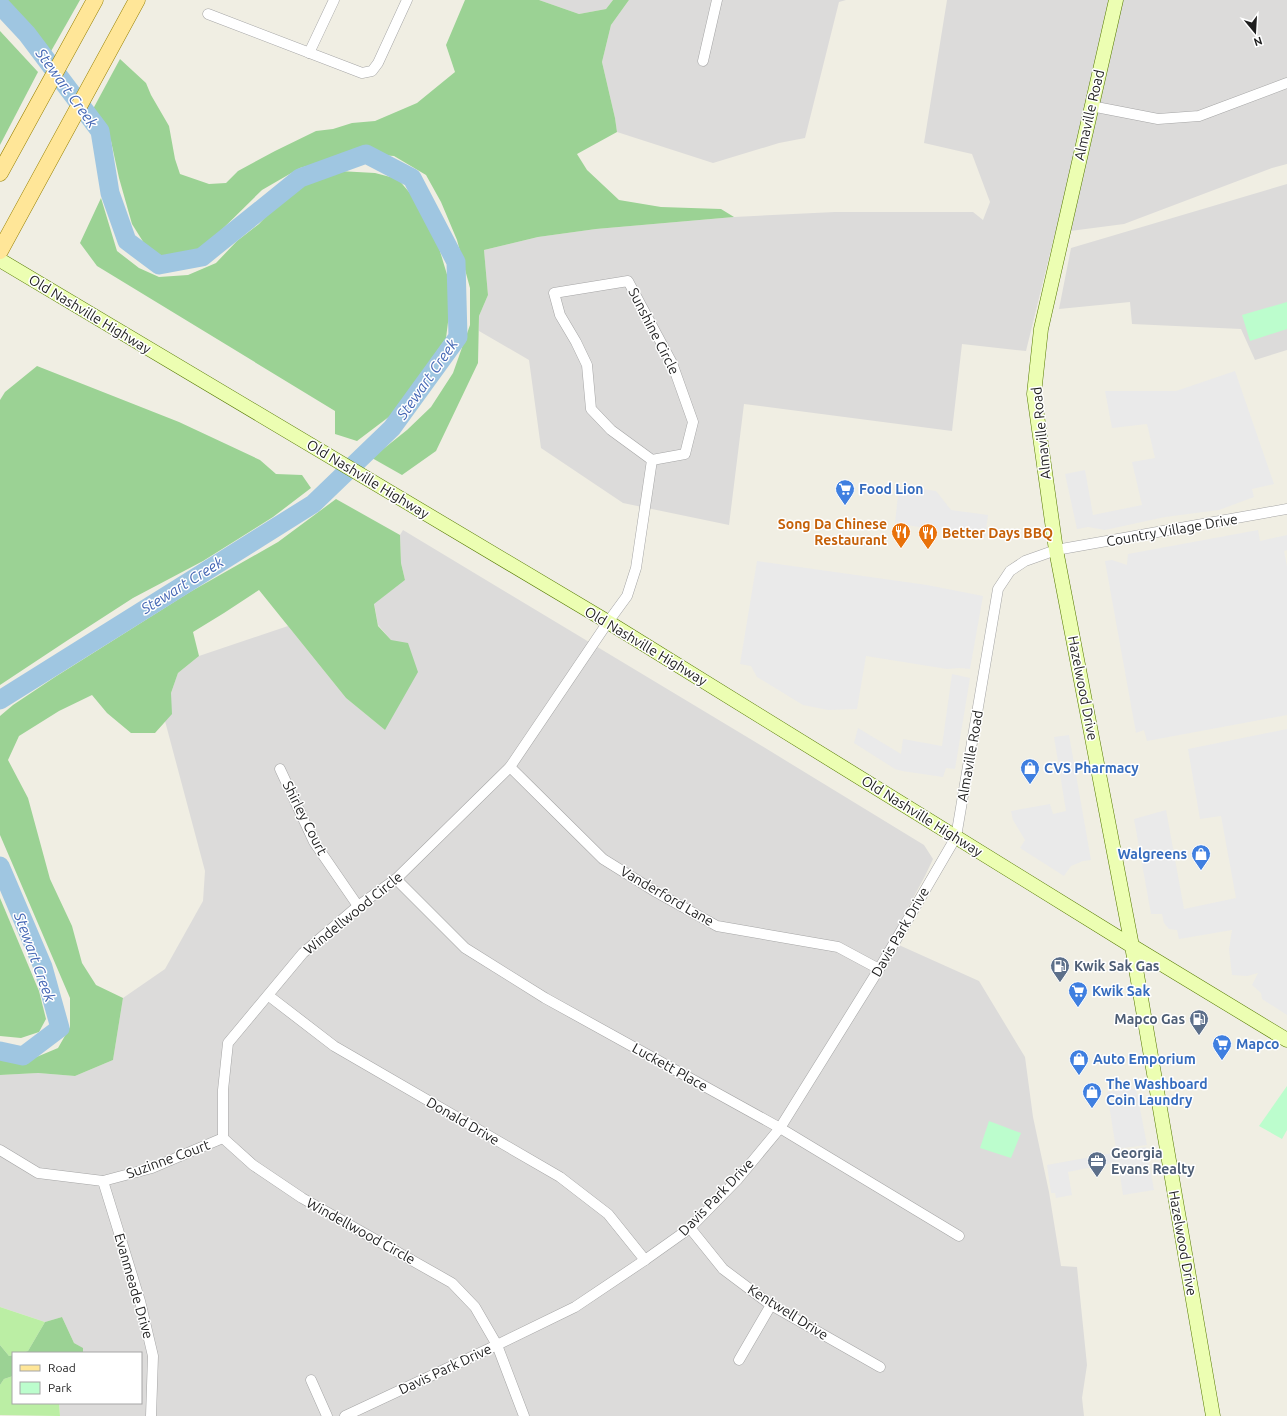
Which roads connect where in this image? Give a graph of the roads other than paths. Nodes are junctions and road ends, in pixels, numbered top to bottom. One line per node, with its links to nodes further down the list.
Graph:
1 (137, 0): 13 (main road)
2 (334, 0): 8 (street)
3 (407, 0): 8 (street)
4 (717, 0): 9 (street)
5 (1116, 0): 11 (main road, Almaville Road)
6 (94, 1): 12 (main road)
7 (208, 14): 8 (street)
8 (309, 54)
9 (703, 61)
10 (1287, 83): 11 (street)
11 (1091, 106): 17 (main road, Almaville Road)
12 (0, 173)
13 (0, 251)
14 (0, 260): 18 (main road, Old Nashville Highway)
15 (652, 460): 15 (street, Sunshine Circle); 18 (street)
16 (1287, 509): 17 (street, Country Village Drive)
17 (1056, 550): 21 (street, Almaville Road); 24 (main road, Hazelwood Drive)
18 (608, 622): 19 (street, Windellwood Circle); 21 (main road, Old Nashville Highway)
19 (510, 767): 22 (street, Windellwood Circle); 25 (street, Vanderford Lane)
20 (280, 769): 23 (street, Shirley Court)
21 (956, 837): 24 (main road, Old Nashville Highway); 25 (street, Davis Park Drive)
22 (396, 878): 23 (street, Windellwood Circle); 28 (street, Luckett Place)
23 (358, 906): 26 (street, Windellwood Circle)
24 (1132, 946): 27 (main road, Old Nashville Highway); 44 (main road, Hazelwood Drive)
25 (879, 969): 28 (street, Davis Park Drive)
26 (269, 996): 29 (street, Windellwood Circle); 34 (street, Donald Drive)
27 (1287, 1040)
28 (780, 1128): 32 (street, Davis Park Drive); 33 (street, Luckett Place)
29 (223, 1138): 31 (street, Suzinne Court); 36 (street, Windellwood Circle)
30 (0, 1150): 31 (street, Suzinne Court)
31 (103, 1181): 40 (street, Evanmeade Drive)
32 (690, 1228): 34 (street, Davis Park Drive); 35 (street, Kentwell Drive)
33 (959, 1236)
34 (645, 1260): 36 (street, Davis Park Drive)
35 (771, 1305): 37 (street); 38 (street, Kentwell Drive)
36 (497, 1345): 42 (street, Davis Park Drive); 43 (street, Windellwood Circle)
37 (740, 1360)
38 (880, 1367)
39 (311, 1380): 41 (street)
40 (151, 1416)
41 (327, 1416)
42 (345, 1416)
43 (524, 1416)
44 (1213, 1416)

